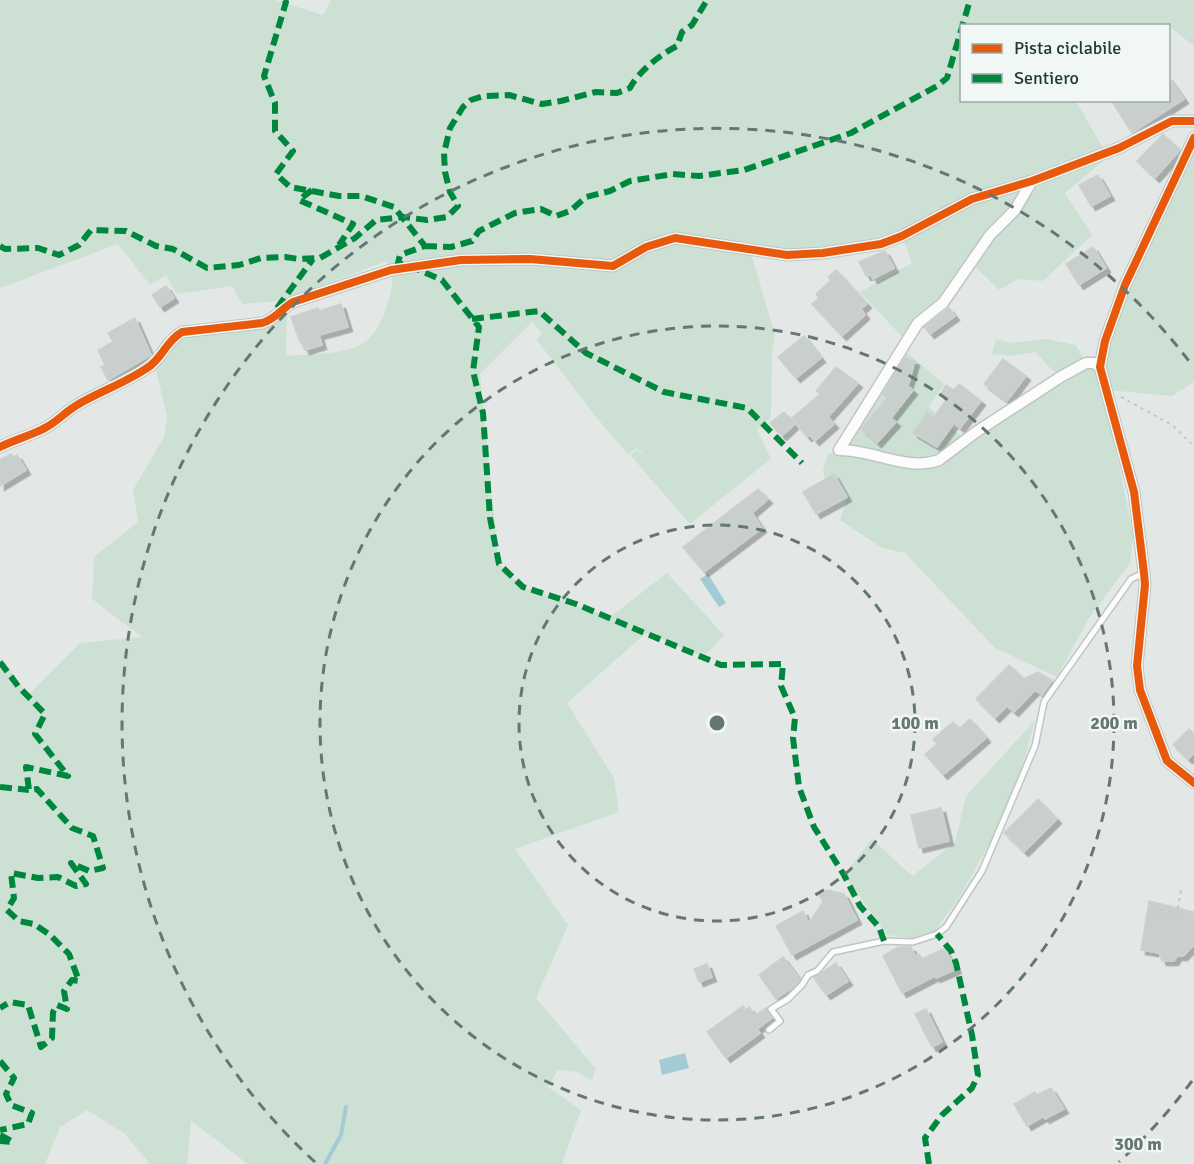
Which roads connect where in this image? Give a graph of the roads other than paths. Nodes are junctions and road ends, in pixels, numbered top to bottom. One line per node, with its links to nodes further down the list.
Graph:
1 (1194, 122): 3 (street)
2 (1194, 138): 4 (street)
3 (1032, 181): 4 (street); 5 (street)
4 (1100, 367): 6 (street)
5 (0, 447)
6 (1144, 573): 7 (street); 8 (lane)
7 (1194, 783)
8 (769, 1030)

